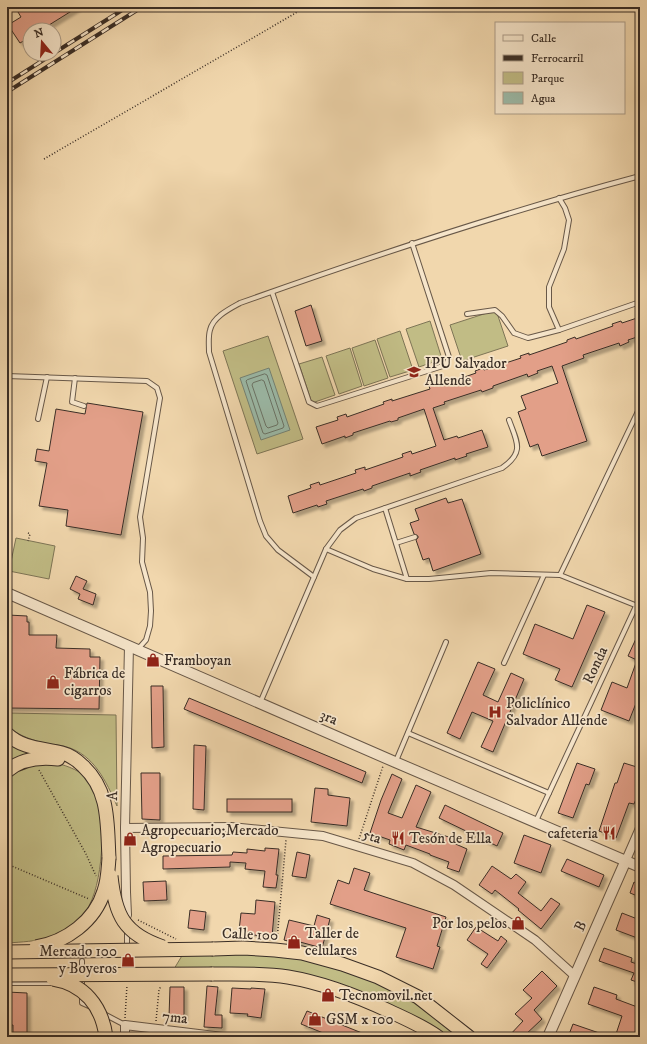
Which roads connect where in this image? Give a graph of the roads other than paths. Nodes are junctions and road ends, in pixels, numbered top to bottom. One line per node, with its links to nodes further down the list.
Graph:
1 (640, 176): 2 (lane)
2 (559, 198): 3 (lane); 7 (lane)
3 (412, 243): 4 (lane); 4 (lane)
4 (272, 292): 21 (lane)
5 (640, 302): 7 (lane)
6 (467, 314): 7 (lane)
7 (559, 330)
8 (7, 376): 9 (lane)
9 (47, 377): 10 (lane); 13 (lane)
10 (75, 378): 11 (lane); 26 (lane)
11 (84, 406)
12 (640, 408): 20 (lane)
13 (38, 419)
14 (509, 420): 15 (lane)
15 (385, 508): 17 (lane); 18 (lane)
16 (415, 538): 17 (lane)
17 (396, 543): 22 (lane)
18 (326, 549): 21 (lane); 22 (lane)
19 (544, 575): 20 (lane); 22 (lane); 27 (lane)
20 (560, 575): 24 (lane)
21 (314, 576): 28 (lane)
22 (407, 579)
23 (7, 593): 26 (street, 3ra)
24 (638, 607): 34 (lane, Ronda)
25 (446, 642): 29 (lane)
26 (133, 648): 28 (street, 3ra); 36 (street, A)
27 (504, 663)
28 (260, 703): 31 (street, 3ra)
29 (408, 733): 31 (lane); 34 (lane)
30 (7, 734): 32 (highway)
31 (395, 762): 35 (street, 3ra)
32 (86, 769): 33 (highway); 38 (highway)
33 (7, 771)
34 (549, 793): 35 (lane, Ronda)
35 (536, 822): 39 (street, 3ra)
36 (126, 828): 41 (street, A); 47 (street, 5ta)
37 (640, 828): 39 (street, B)
38 (109, 858): 42 (highway, bridge); 44 (highway, bridge)
39 (626, 860): 40 (street, 3ra); 47 (street, B)
40 (640, 867)
41 (127, 915): 43 (lane, A)
42 (177, 945): 44 (highway, Calle 100, bridge); 55 (highway, Calle 100, bridge)
43 (127, 946)
44 (7, 952)
45 (82, 961): 48 (lane)
46 (7, 975): 51 (highway, bridge); 54 (highway, bridge)
47 (575, 976): 56 (street, B)
48 (82, 982): 49 (lane); 50 (lane)
49 (7, 983)
50 (125, 1025): 52 (street); 53 (street, 7ma)
51 (106, 1037)
52 (125, 1037)
53 (223, 1037)
54 (438, 1037)
55 (469, 1037)
56 (548, 1037)

